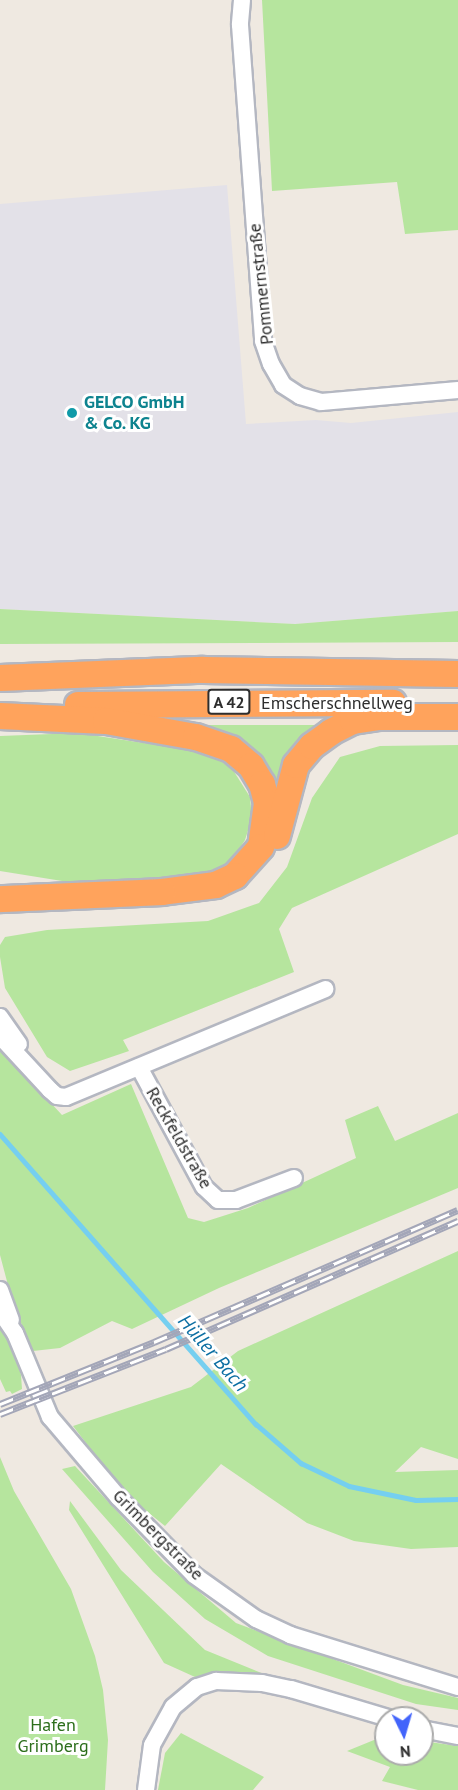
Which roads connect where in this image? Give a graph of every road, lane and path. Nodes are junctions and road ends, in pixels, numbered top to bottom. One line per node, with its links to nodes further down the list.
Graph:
1 (242, 0): 2 (street, Pommernstraße)
2 (458, 390)
3 (0, 665): 5 (highway)
4 (458, 674): 5 (highway, Emscherschnellweg / A 42)
5 (77, 675): 6 (highway, A 42)
6 (0, 678)
7 (458, 703): 8 (highway, Emscherschnellweg / A 42)
8 (0, 707)
9 (0, 716): 12 (highway)
10 (458, 717): 14 (highway)
11 (0, 880): 12 (highway)
12 (82, 896): 13 (highway)
13 (0, 899)
14 (0, 915)
15 (325, 989): 18 (street, Reckfeldstraße)
16 (0, 1017): 19 (street, Reckfeldstraße)
17 (0, 1036): 19 (street, Reckfeldstraße)
18 (140, 1067): 19 (street, Reckfeldstraße); 20 (street, Reckfeldstraße)
19 (38, 1076)
20 (294, 1178)
21 (0, 1290): 23 (street)
22 (0, 1311): 23 (street)
23 (15, 1332): 24 (street, Grimbergstraße)
24 (458, 1687)
25 (374, 1714): 28 (street)
26 (434, 1731): 27 (street)
27 (458, 1736)
28 (146, 1790)

